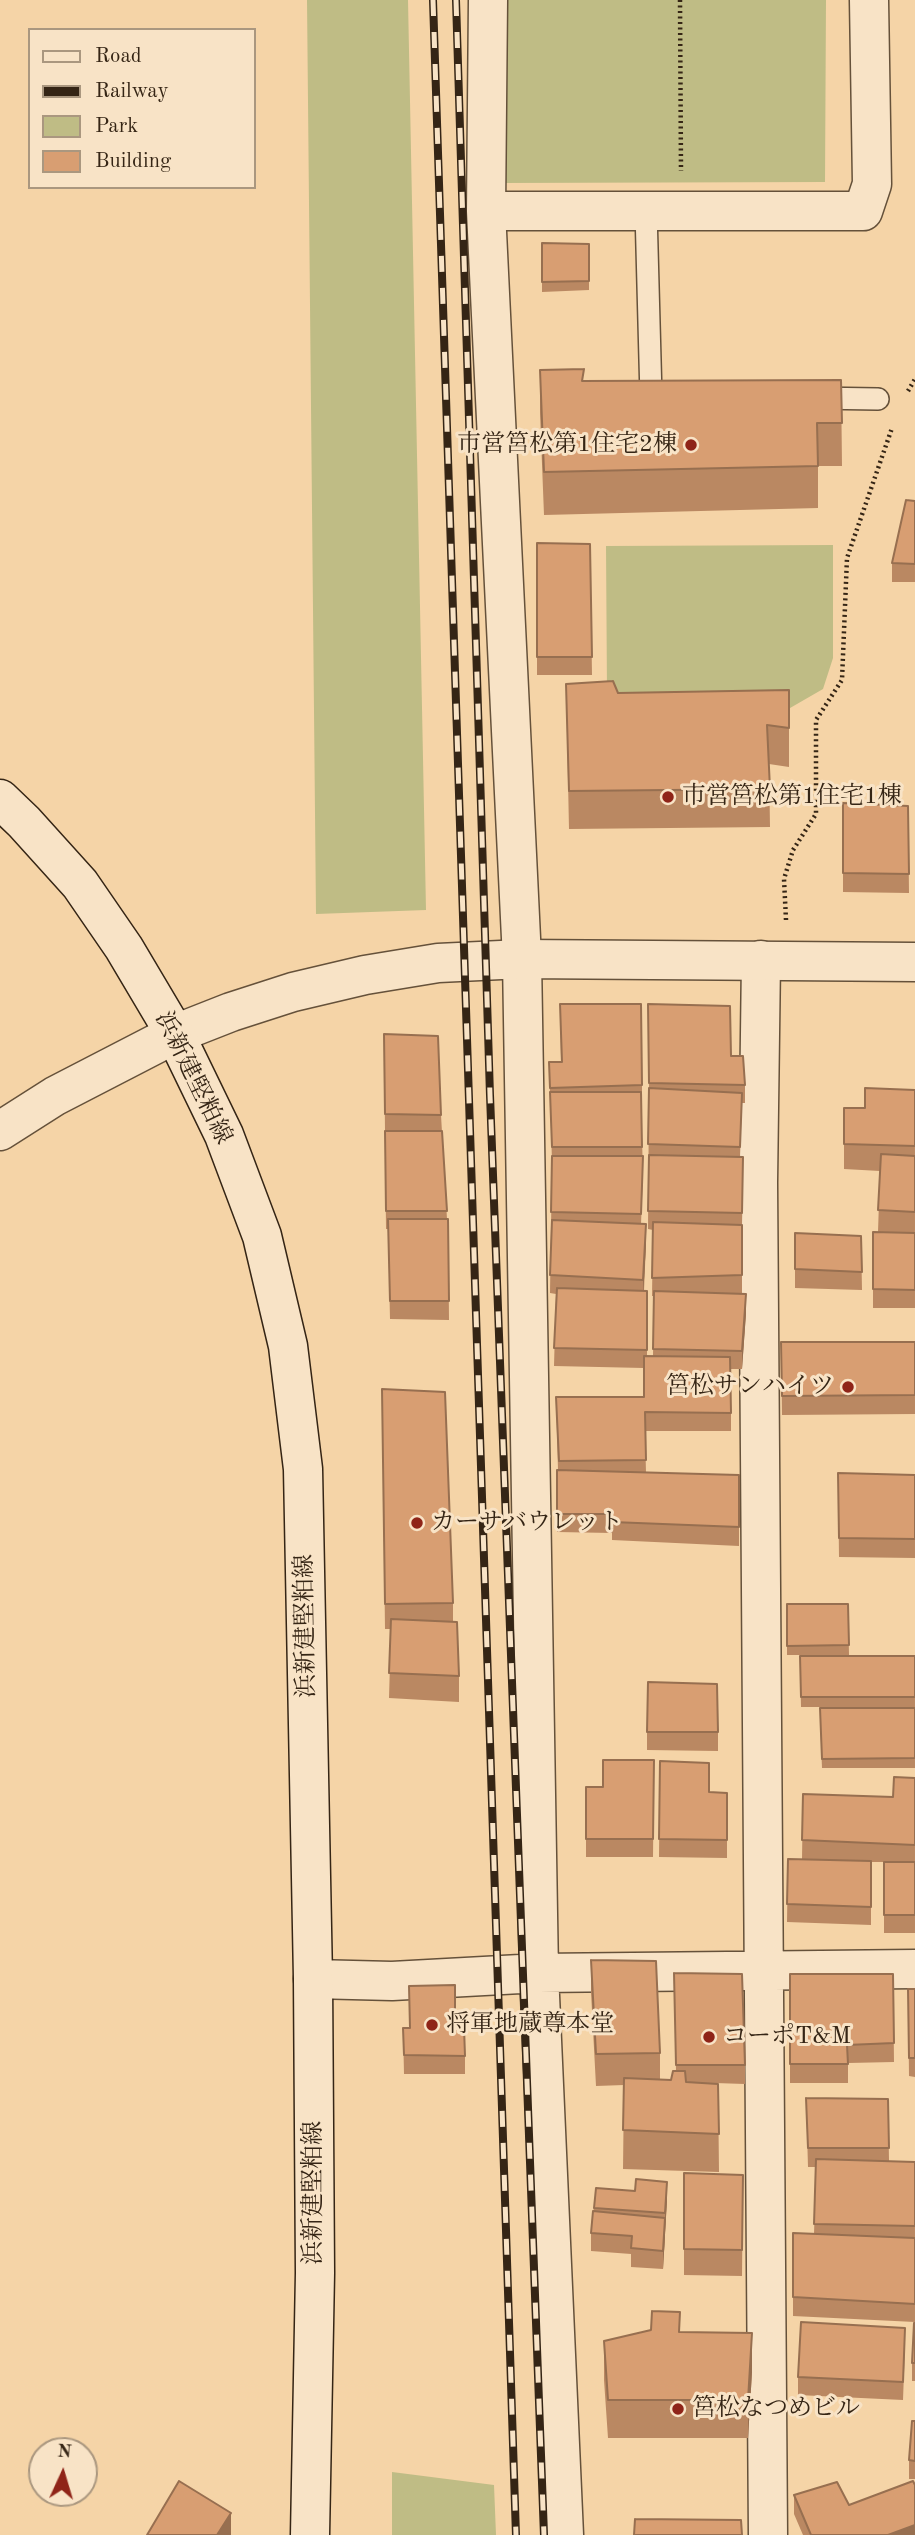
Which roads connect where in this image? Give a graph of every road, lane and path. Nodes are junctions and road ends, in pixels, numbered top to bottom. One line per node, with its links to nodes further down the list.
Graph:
1 (488, 0): 4 (street)
2 (680, 0): 5 (path)
3 (869, 0): 5 (street)
4 (486, 211): 5 (street); 13 (street)
5 (664, 211): 8 (lane)
6 (915, 379): 7 (path)
7 (905, 395)
8 (678, 397)
9 (798, 398): 10 (lane)
10 (878, 399)
11 (896, 416): 14 (path)
12 (0, 799): 16 (street, 浜新建堅粕線)
13 (522, 959): 14 (street); 16 (street); 20 (street)
14 (774, 960): 15 (street); 19 (street)
15 (915, 962)
16 (175, 1034): 17 (street); 21 (street, 浜新建堅粕線)
17 (0, 1131)
18 (915, 1969): 19 (street)
19 (764, 1970): 20 (street); 24 (street)
20 (539, 1973): 21 (street); 23 (street)
21 (313, 1979): 22 (street, 浜新建堅粕線)
22 (310, 2535)
23 (564, 2535)
24 (768, 2535)

